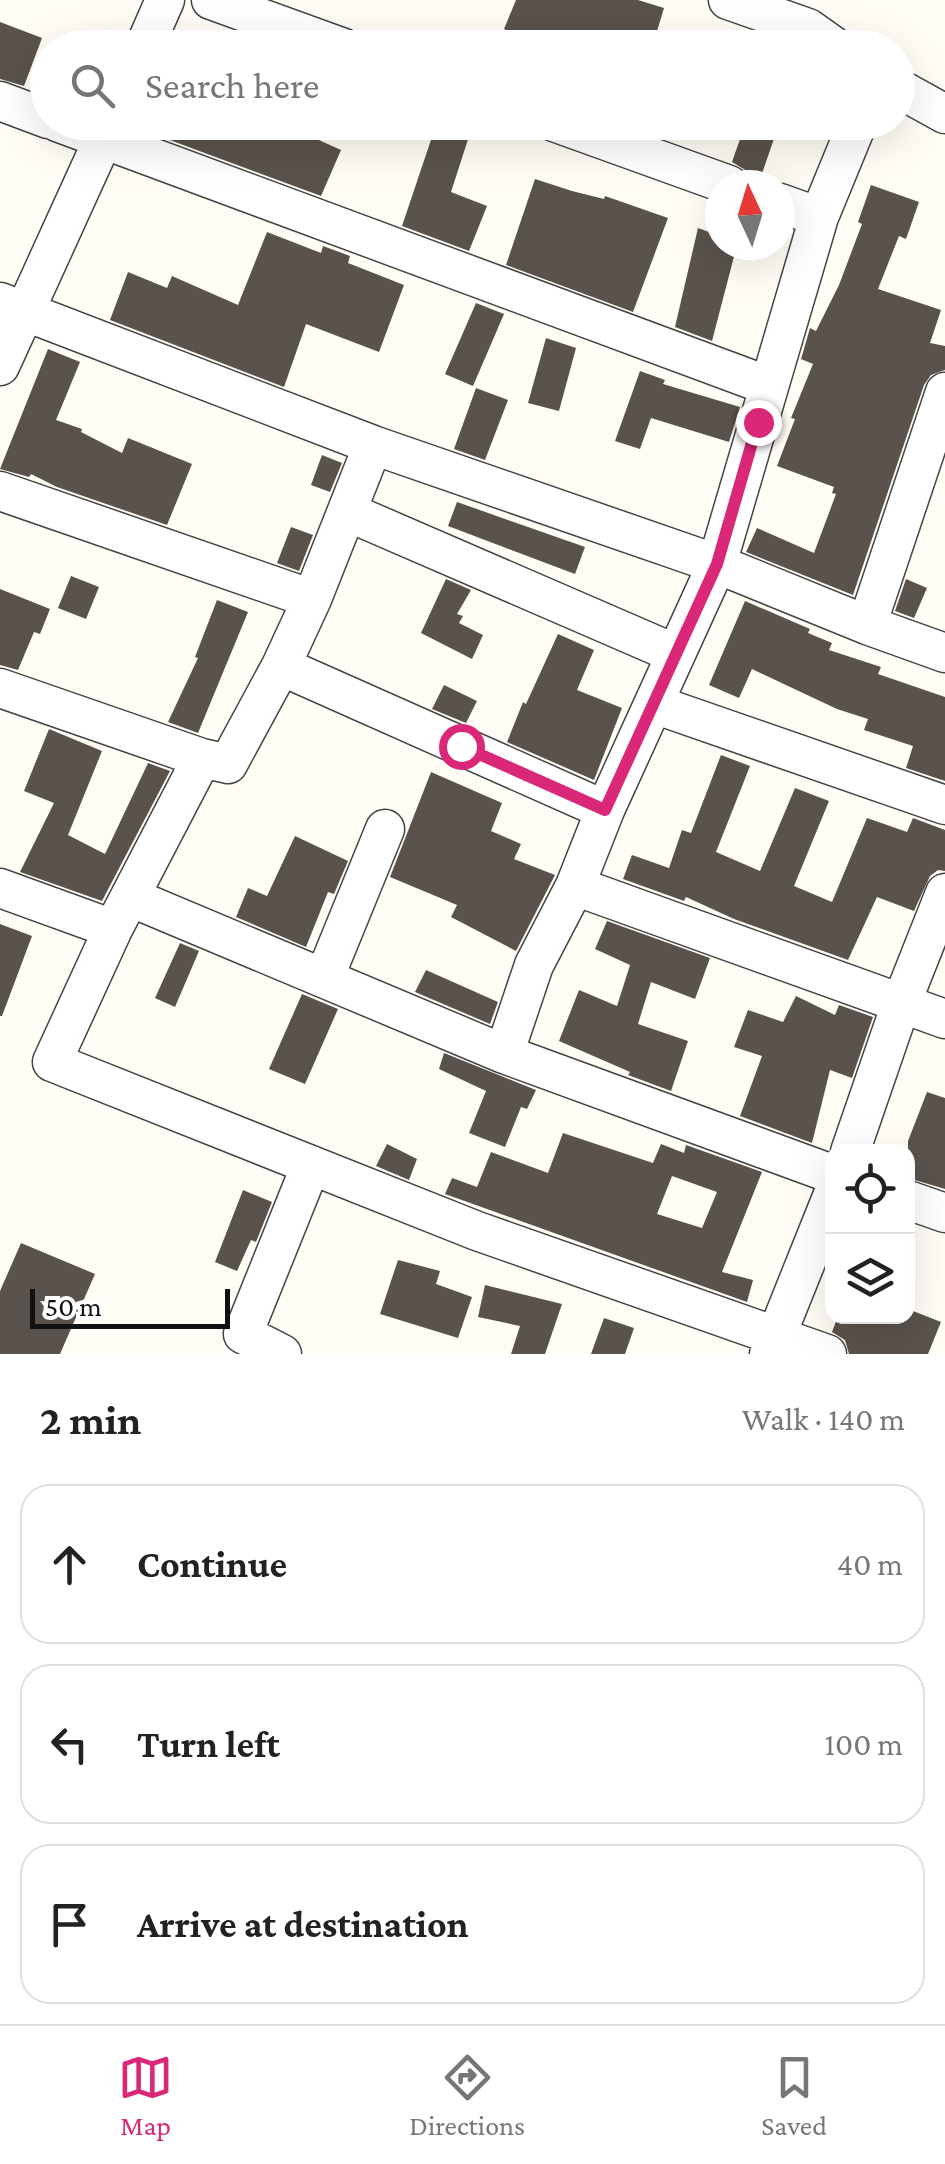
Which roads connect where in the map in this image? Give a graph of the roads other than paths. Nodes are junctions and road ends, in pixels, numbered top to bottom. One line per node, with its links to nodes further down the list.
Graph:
1 (165, 0): 5 (street)
2 (211, 0): 6 (street)
3 (728, 0): 4 (street)
4 (820, 25)
5 (152, 30)
6 (294, 30)
7 (915, 97): 10 (street)
8 (0, 102): 9 (street)
9 (30, 113)
10 (945, 114)
11 (103, 140): 18 (street)
12 (131, 140): 20 (street)
13 (604, 140): 15 (street)
14 (851, 140): 17 (street)
15 (705, 177)
16 (795, 208): 17 (street)
17 (819, 217): 20 (street)
18 (12, 306): 19 (street); 22 (street)
19 (0, 366)
20 (769, 386): 25 (street)
21 (945, 392): 27 (street)
22 (372, 445): 24 (street); 25 (street)
23 (0, 491): 26 (street)
24 (348, 512): 26 (street); 29 (street)
25 (717, 564): 27 (street); 29 (street)
26 (312, 599): 30 (street)
27 (867, 626): 28 (street)
28 (945, 653)
29 (676, 654): 32 (street)
30 (281, 666): 33 (street); 35 (street)
31 (0, 688): 33 (street)
32 (654, 704): 34 (street); 35 (street)
33 (202, 758): 40 (street)
34 (945, 805)
35 (605, 810): 37 (street)
36 (385, 829): 41 (street)
37 (575, 886): 42 (street); 44 (street)
38 (0, 888): 40 (street)
39 (945, 893): 42 (street)
40 (121, 913): 41 (street); 46 (street)
41 (325, 976): 44 (street)
42 (901, 1004): 43 (street); 45 (street)
43 (945, 1019)
44 (504, 1054): 47 (street)
45 (853, 1144)
46 (310, 1165): 51 (street); 52 (street)
47 (825, 1171)
48 (915, 1202): 49 (street)
49 (945, 1213)
50 (825, 1215): 52 (street)
51 (238, 1344): 53 (street)
52 (773, 1345): 54 (street)
53 (282, 1354)
54 (826, 1354)

